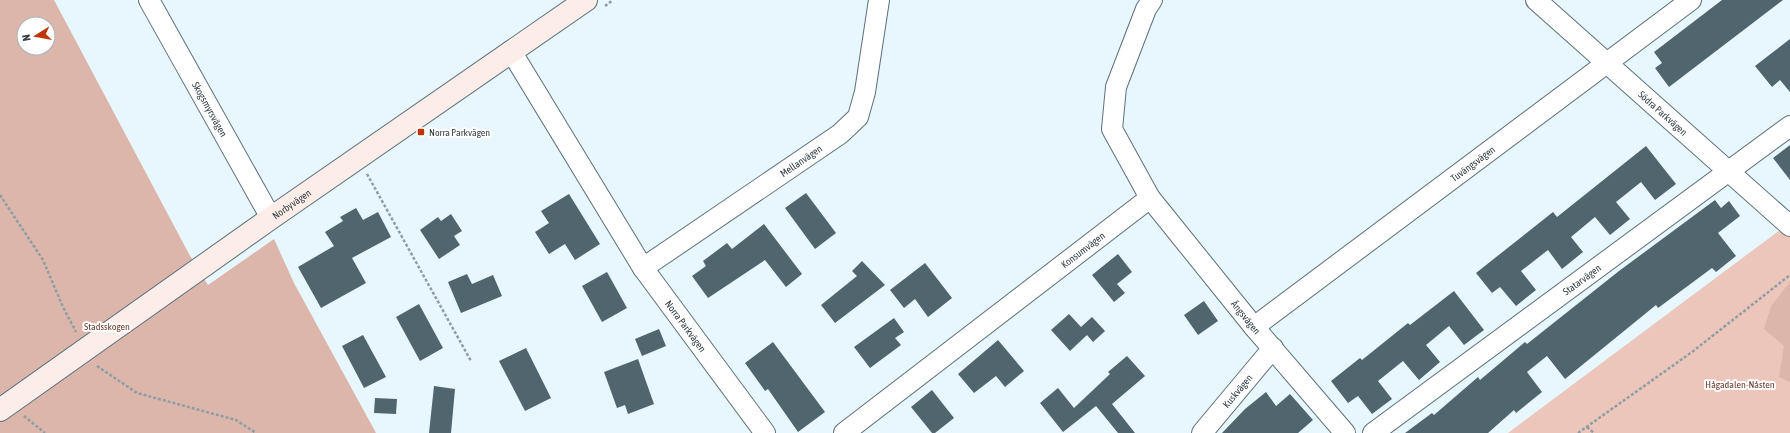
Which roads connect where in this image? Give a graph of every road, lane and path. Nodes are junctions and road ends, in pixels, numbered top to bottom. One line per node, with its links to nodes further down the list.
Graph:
1 (149, 0): 13 (street, Skogsmyrsvägen)
2 (586, 0): 7 (street, Norbyvägen)
3 (879, 0): 15 (street, Mellanvägen)
4 (1152, 0): 12 (street)
5 (1536, 0): 8 (street, Södra Parkvägen)
6 (1691, 0): 8 (street, Tuvängsvägen)
7 (511, 51): 13 (street, Norbyvägen); 15 (street, Norra Parkvägen)
8 (1608, 62): 10 (street, Södra Parkvägen); 17 (street, Tuvängsvägen)
9 (1790, 126): 10 (street, Statarvägen)
10 (1729, 171): 14 (street, Södra Parkvägen); 27 (street, Statarvägen)
11 (367, 174): 19 (path)
12 (1150, 198): 17 (street, Ängsvägen); 24 (street, Konsumvägen)
13 (271, 218): 20 (street, Norbyvägen)
14 (1790, 226)
15 (643, 268): 23 (street, Norra Parkvägen)
16 (1790, 275): 21 (path)
17 (1254, 327): 18 (street, Ängsvägen)
18 (1272, 348): 25 (street, Kuskvägen); 26 (street, Ängsvägen)
19 (472, 361)
20 (5, 406): 22 (path)
21 (1587, 427): 28 (path); 29 (path)
22 (45, 433)
23 (765, 433)
24 (844, 433)
25 (1202, 433)
26 (1345, 433)
27 (1373, 433)
28 (1578, 433)
29 (1594, 433)

